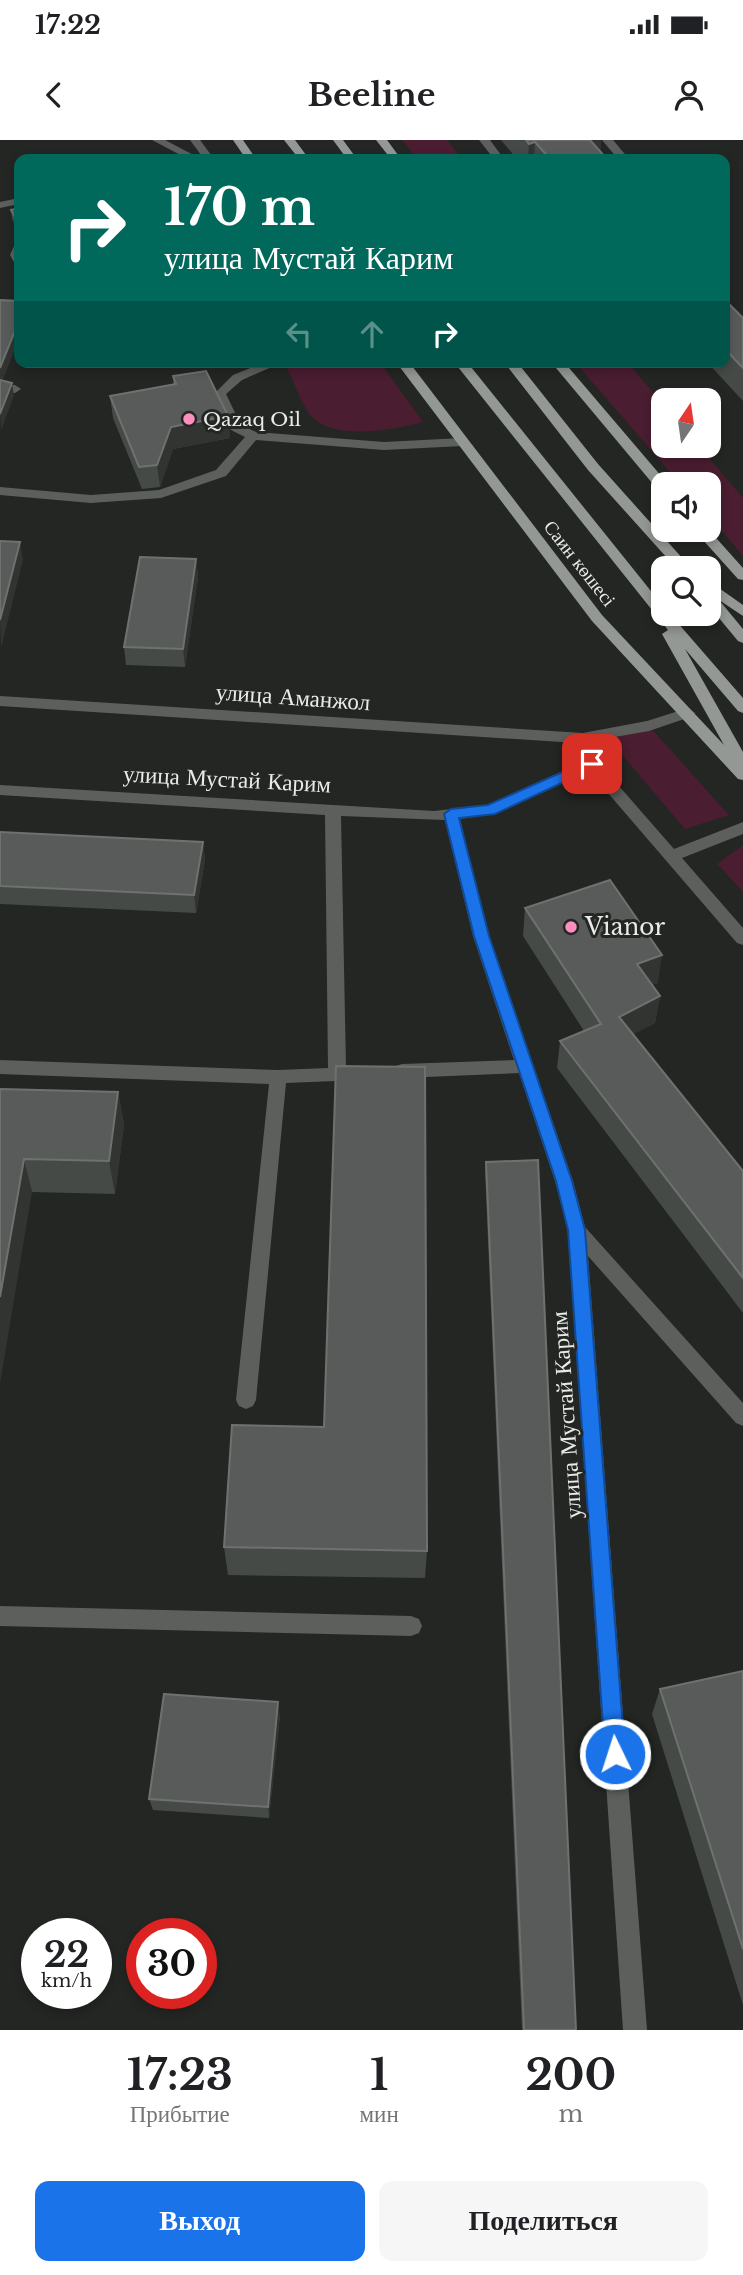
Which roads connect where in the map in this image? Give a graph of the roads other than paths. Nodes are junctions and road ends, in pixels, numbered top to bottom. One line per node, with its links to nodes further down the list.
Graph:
1 (157, 140): 6 (street)
2 (289, 140): 7 (main road)
3 (381, 140): 8 (main road)
4 (484, 140): 9 (street)
5 (607, 140): 10 (street)
6 (186, 154)
7 (300, 154)
8 (392, 154)
9 (495, 154)
10 (620, 154)
11 (261, 368): 18 (street)
12 (406, 368): 19 (main road, Саин көшесі)
13 (465, 368): 26 (main road, Саин көшесі)
14 (515, 368): 23 (main road)
15 (562, 368): 20 (main road)
16 (0, 388): 17 (street)
17 (15, 389)
18 (253, 436): 19 (street); 21 (street)
19 (462, 442): 32 (main road, Саин көшесі)
20 (651, 473)
21 (0, 491)
22 (712, 542): 24 (main road)
23 (675, 556)
24 (743, 576)
25 (721, 595): 28 (main road)
26 (648, 597): 31 (main road, Саин көшесі); 35 (main road)
27 (721, 611): 29 (main road)
28 (743, 612)
29 (743, 638)
30 (0, 701): 33 (street, улица Аманжол)
31 (743, 708)
32 (688, 713): 33 (street, улица Аманжол); 36 (main road, Саин көшесі)
33 (583, 738): 34 (street)
34 (592, 764): 39 (street, улица Мустай Карим); 41 (street)
35 (743, 765)
36 (743, 775)
37 (0, 790): 38 (street, улица Мустай Карим)
38 (333, 810): 39 (street, улица Мустай Карим); 45 (street)
39 (451, 814): 43 (street, улица Мустай Карим)
40 (743, 828): 41 (street)
41 (671, 856): 42 (street)
42 (743, 939)
43 (525, 1066): 45 (street); 47 (street, улица Мустай Карим)
44 (0, 1067): 46 (street)
45 (337, 1074): 46 (street)
46 (278, 1077): 48 (street)
47 (577, 1230): 49 (street); 52 (street, улица Мустай Карим)
48 (246, 1400)
49 (743, 1417)
50 (0, 1616): 51 (street)
51 (411, 1626)
52 (635, 2030)

